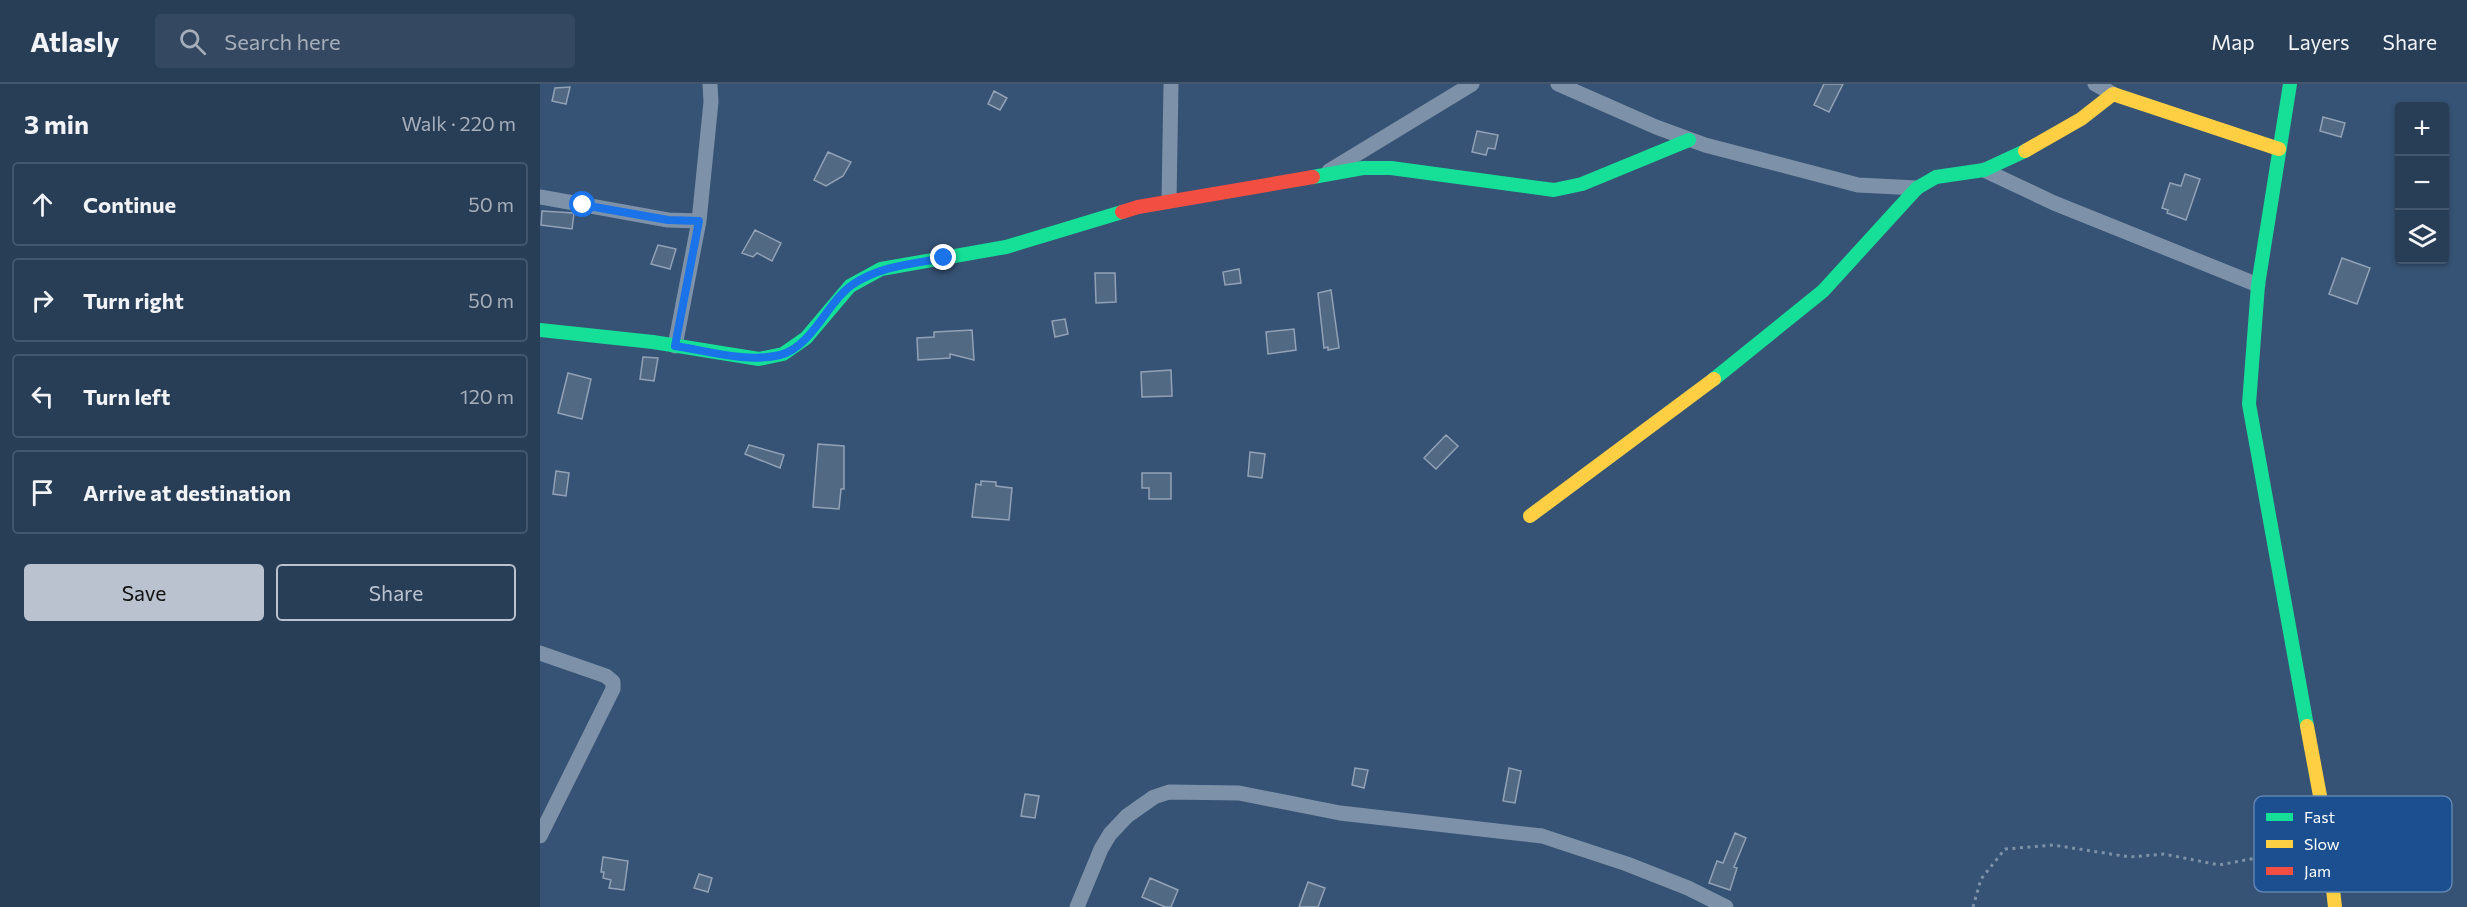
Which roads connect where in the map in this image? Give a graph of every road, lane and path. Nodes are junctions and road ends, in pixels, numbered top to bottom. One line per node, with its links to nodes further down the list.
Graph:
1 (710, 84): 15 (street)
2 (1171, 84): 14 (street)
3 (1472, 84): 11 (street)
4 (1558, 84): 8 (street)
5 (2095, 84): 7 (street)
6 (2290, 84): 9 (street)
7 (2113, 94): 9 (street); 10 (street)
8 (1689, 140): 11 (street); 12 (street)
9 (2279, 149): 16 (street)
10 (1984, 170): 12 (street); 16 (street)
11 (1326, 173): 14 (street)
12 (1917, 188): 19 (street)
13 (540, 197): 15 (street)
14 (1169, 201): 18 (street)
15 (699, 221): 18 (street)
16 (2258, 285): 21 (street)
17 (540, 330): 18 (street)
18 (675, 346)
19 (1530, 516)
20 (540, 653): 22 (street)
21 (2320, 796)
22 (540, 836)
23 (2254, 858): 27 (path)
24 (2333, 892): 28 (street)
25 (1077, 907): 26 (street)
26 (1726, 907)
27 (1973, 907)
28 (2335, 907)

